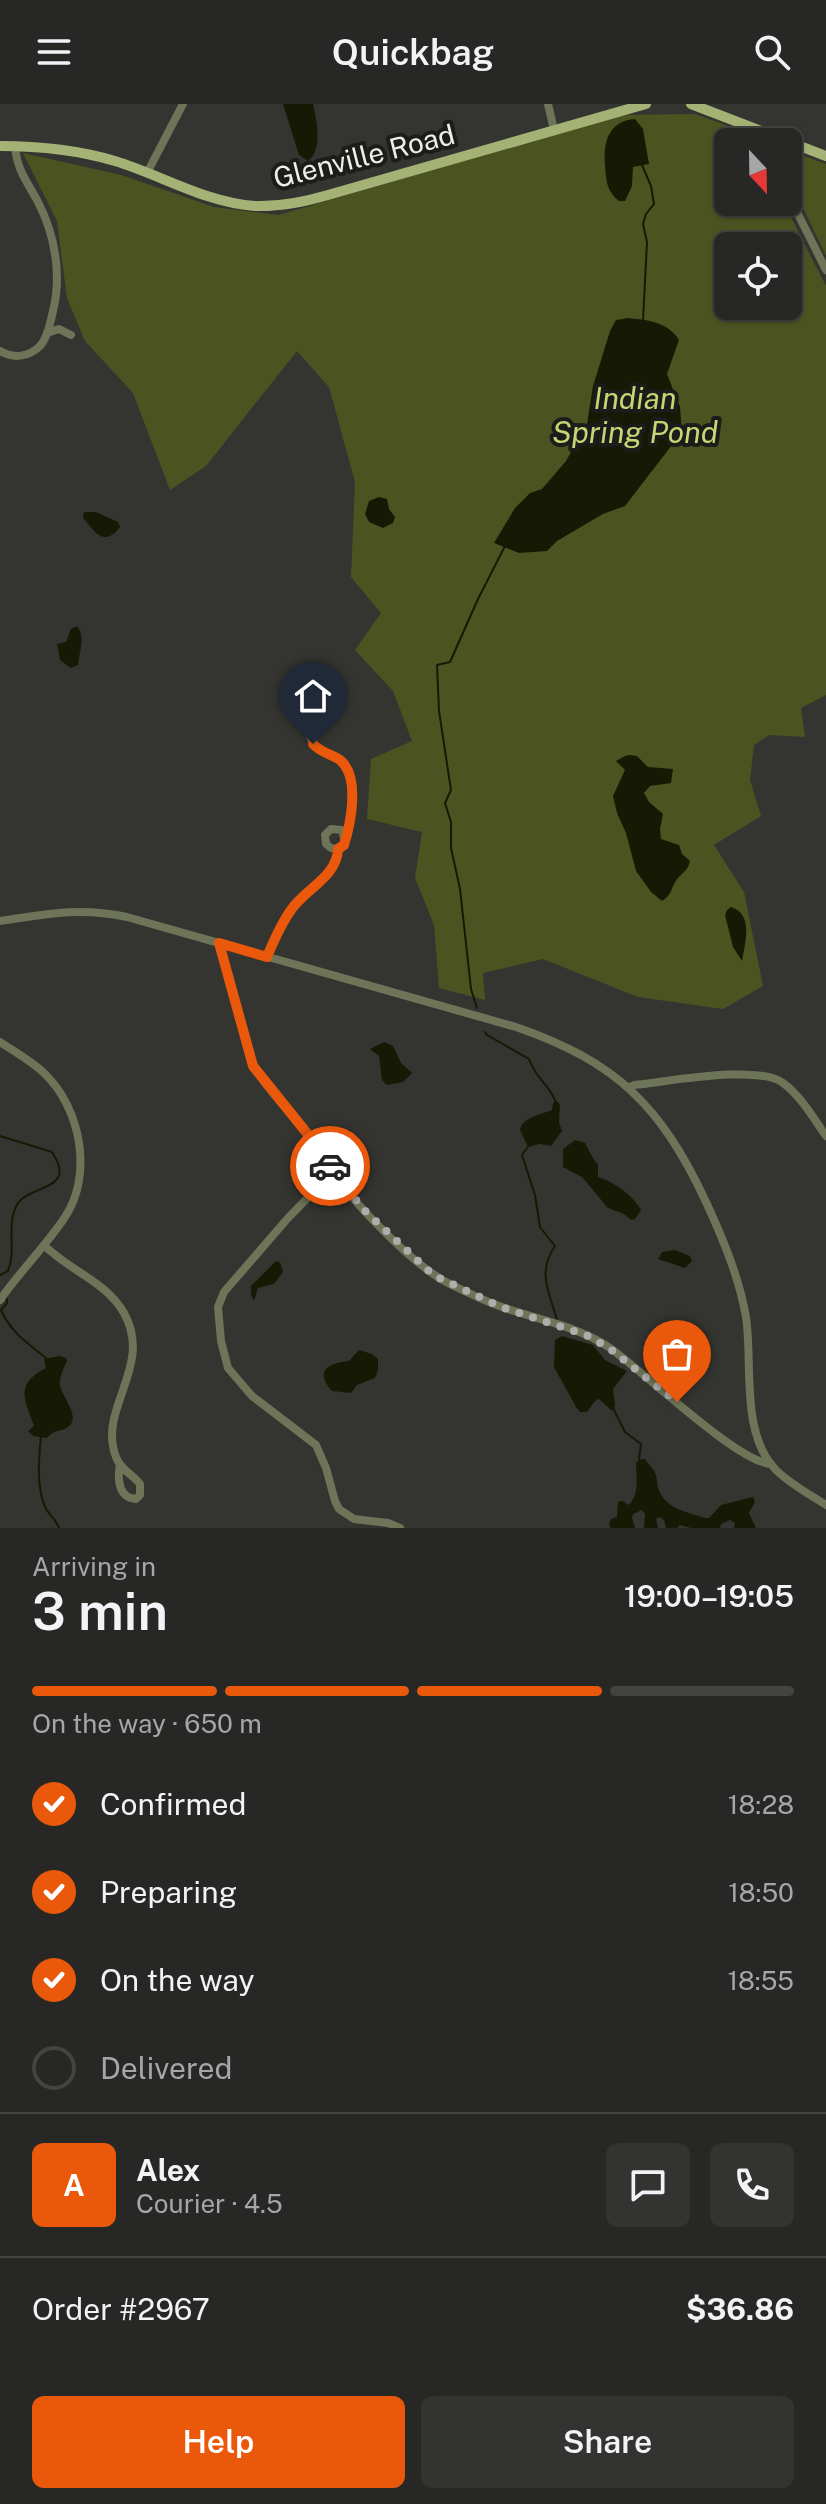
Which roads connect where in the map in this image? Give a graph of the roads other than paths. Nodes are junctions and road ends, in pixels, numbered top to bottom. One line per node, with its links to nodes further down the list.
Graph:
1 (183, 104): 11 (street)
2 (548, 104): 6 (street)
3 (646, 104): 6 (main road, Glenville Road)
4 (691, 104): 5 (main road)
5 (749, 128)
6 (554, 130): 11 (main road, Glenville Road)
7 (0, 146): 8 (main road, Glenville Road)
8 (15, 146): 11 (main road, Glenville Road); 14 (street)
9 (802, 148): 10 (main road)
10 (826, 156)
11 (147, 173)
12 (799, 216): 13 (street)
13 (826, 270)
14 (47, 333): 15 (street); 16 (street)
15 (71, 335)
16 (0, 351)
17 (304, 716): 18 (street)
18 (345, 835): 19 (street); 19 (street)
19 (338, 849): 22 (street)
20 (0, 921): 21 (street)
21 (219, 943): 22 (street); 26 (street)
22 (267, 957): 24 (street)
23 (0, 1042): 27 (street)
24 (628, 1088): 25 (street); 29 (street)
25 (826, 1136)
26 (333, 1172): 29 (street); 32 (street)
27 (44, 1245): 28 (street); 30 (street)
28 (0, 1300)
29 (771, 1464): 31 (street)
30 (120, 1465)
31 (826, 1505)
32 (400, 1528)

